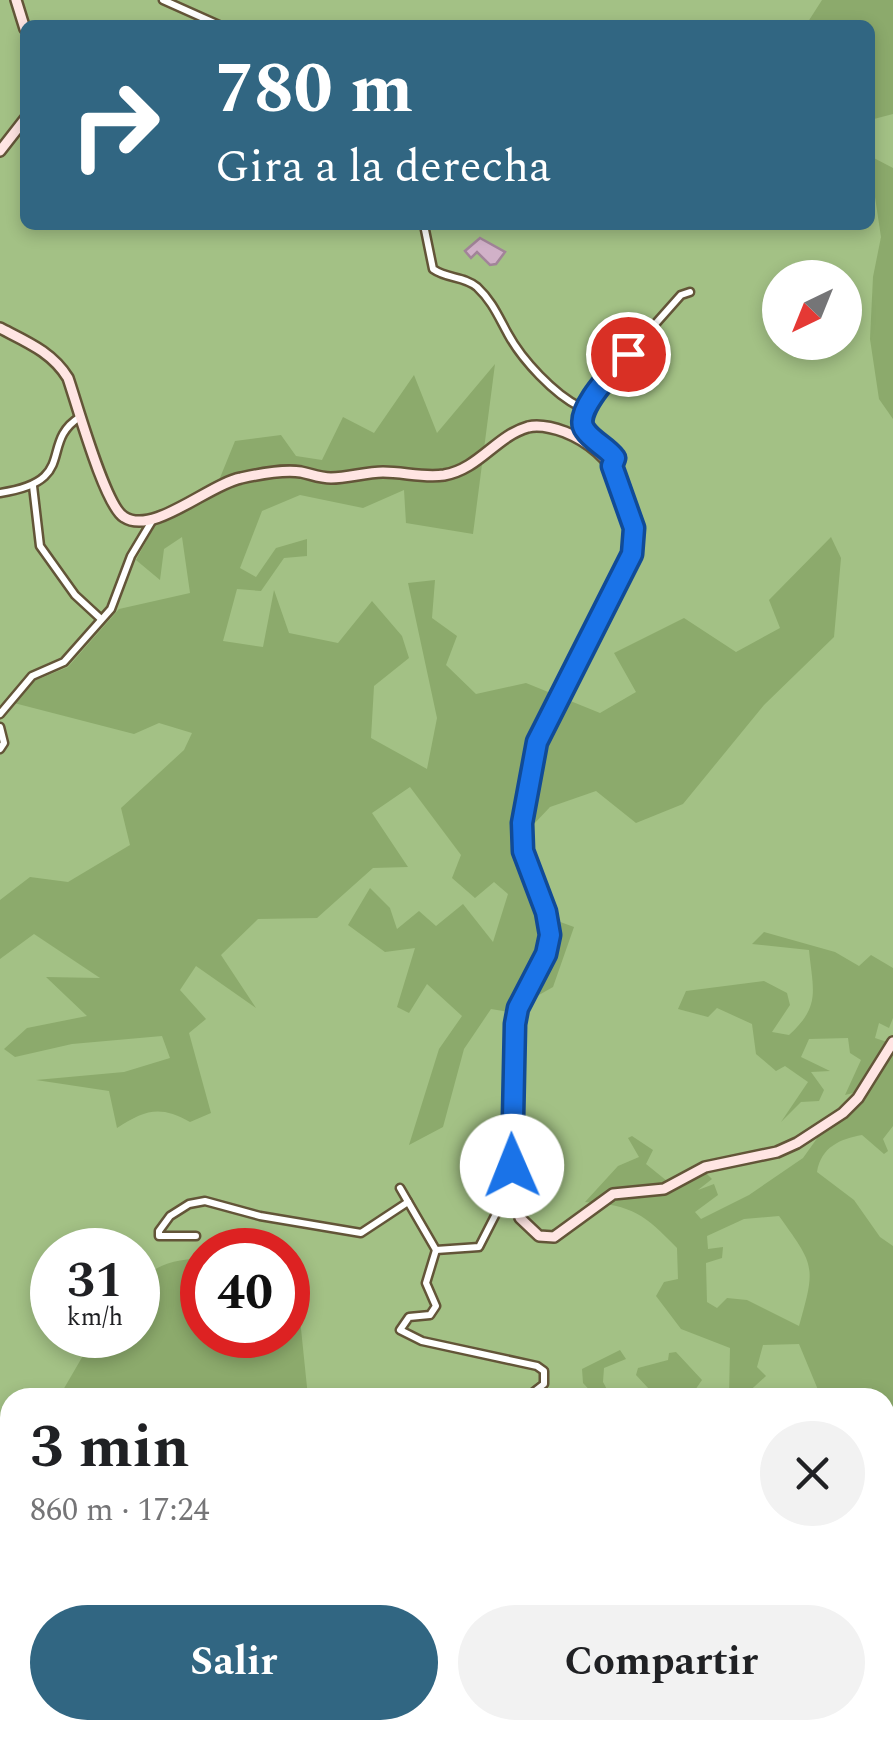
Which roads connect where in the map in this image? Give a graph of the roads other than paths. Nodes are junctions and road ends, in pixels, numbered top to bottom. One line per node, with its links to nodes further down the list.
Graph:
1 (163, 0): 2 (street)
2 (208, 20)
3 (20, 125): 4 (street)
4 (0, 151)
5 (425, 230): 8 (street)
6 (690, 292): 8 (street)
7 (0, 328): 9 (street)
8 (583, 413): 10 (street)
9 (81, 416): 11 (street); 13 (street)
10 (612, 466): 13 (street); 20 (street)
11 (33, 486): 12 (street); 14 (street)
12 (0, 494)
13 (152, 521): 14 (street)
14 (101, 619): 15 (street)
15 (0, 714)
16 (0, 726): 17 (street)
17 (0, 749)
18 (893, 1042): 20 (street)
19 (400, 1188): 21 (street)
20 (513, 1196): 23 (street)
21 (408, 1202): 22 (street); 23 (street)
22 (180, 1236)
23 (436, 1250): 24 (street)
24 (539, 1388)

